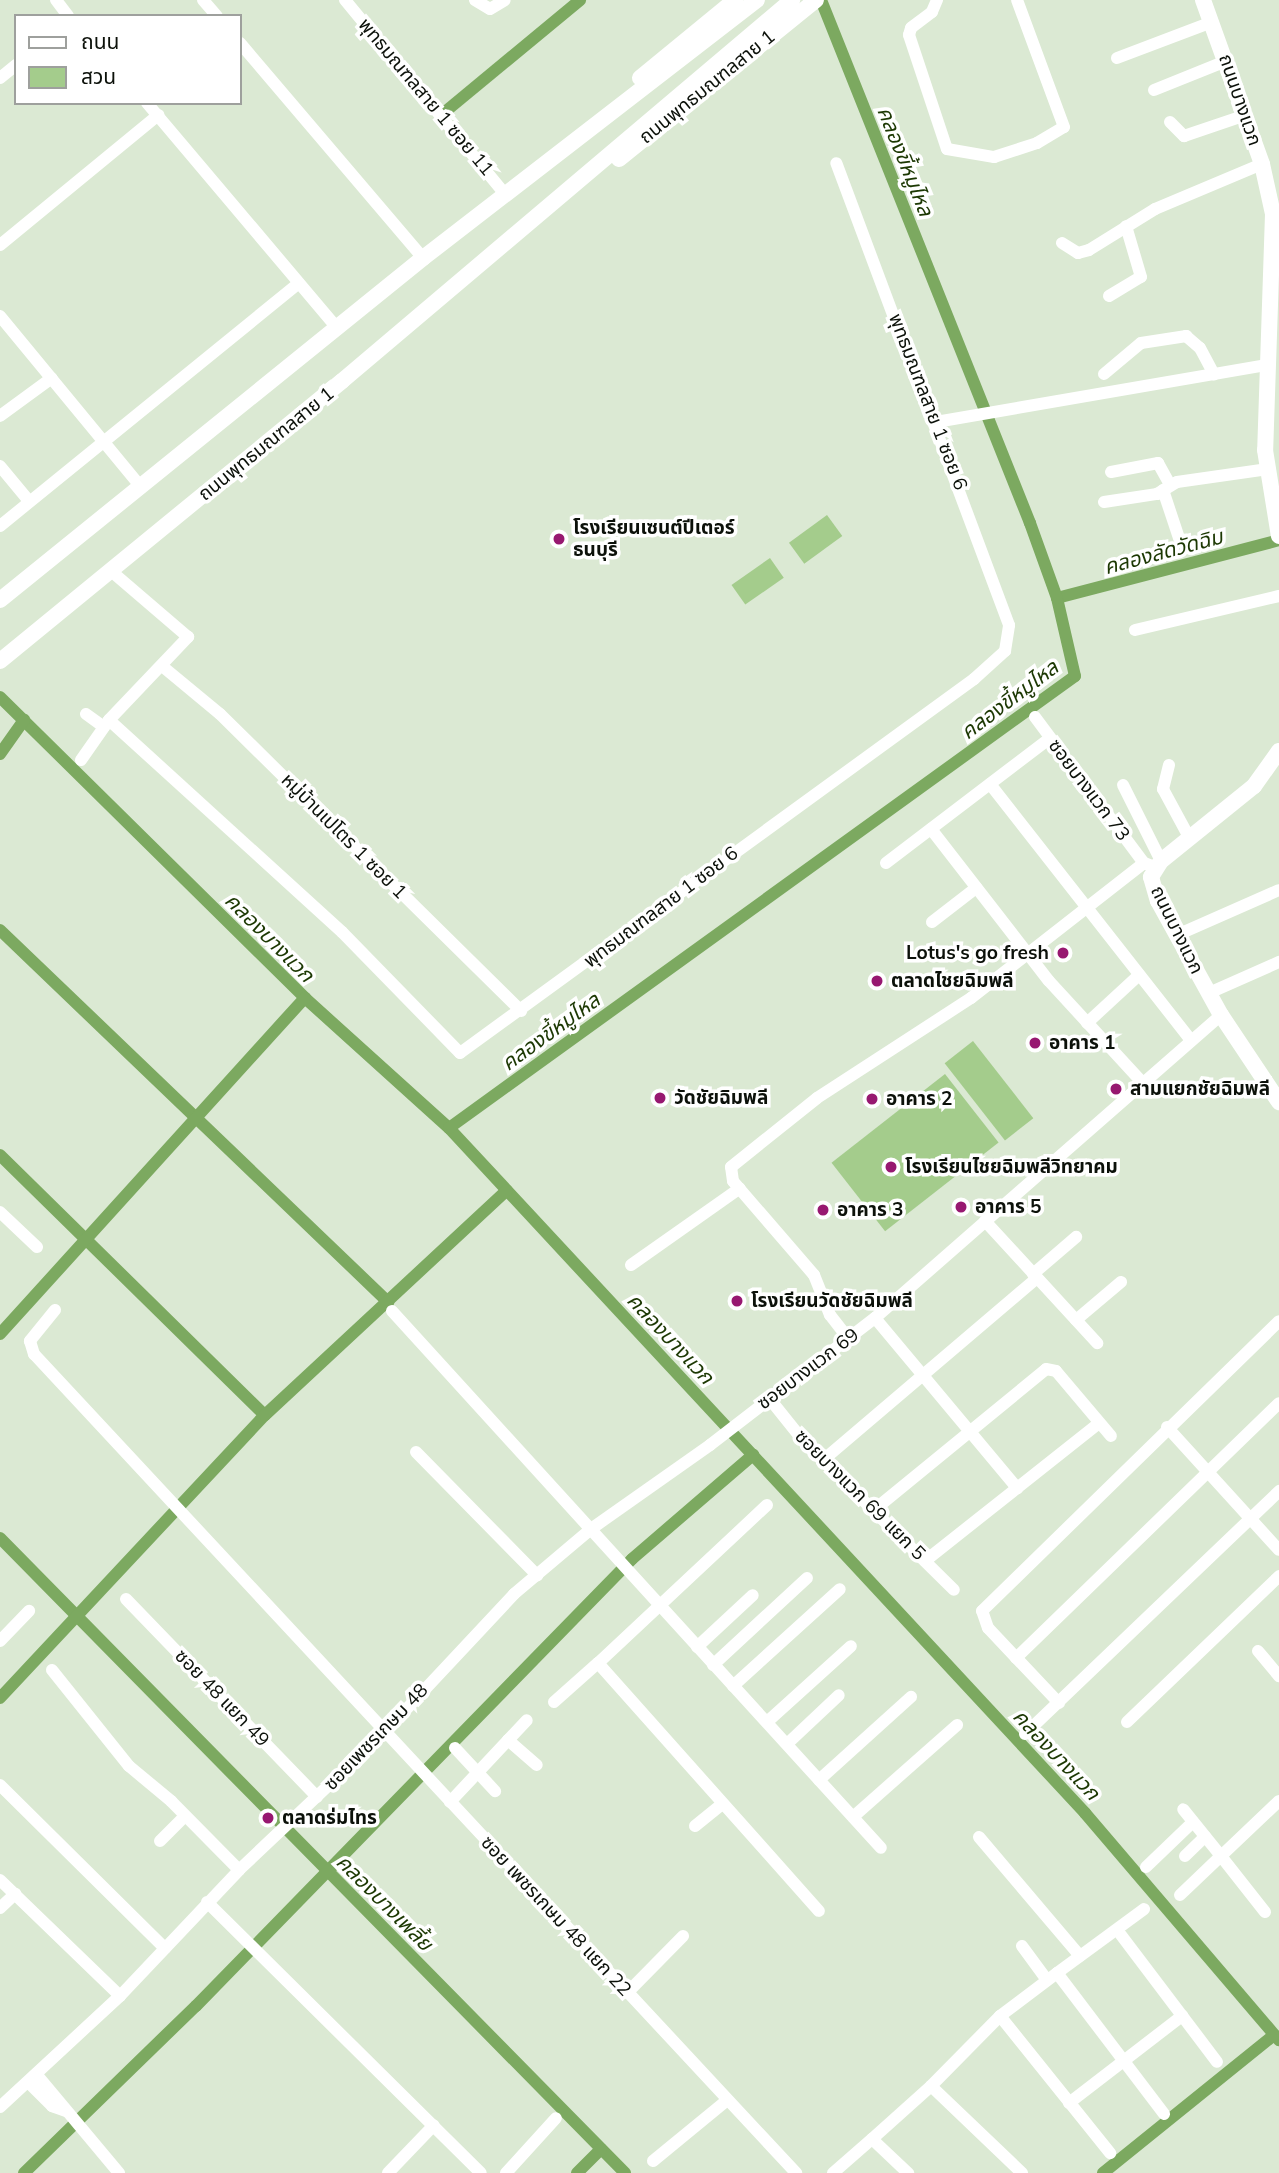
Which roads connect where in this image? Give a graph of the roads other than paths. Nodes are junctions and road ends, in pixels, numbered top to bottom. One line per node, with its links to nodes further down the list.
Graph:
1 (203, 0): 12 (street)
2 (345, 0): 26 (street, พุทธมณฑลสาย 1 ซอย 11)
3 (475, 0): 4 (street)
4 (505, 0)
5 (735, 0): 26 (main road, ถนนพุทธมณฑลสาย 1)
6 (757, 0): 26 (main road, ถนนพุทธมณฑลสาย 1)
7 (792, 0): 27 (main road, ถนนพุทธมณฑลสาย 1)
8 (816, 0): 27 (main road, ถนนพุทธมณฑลสาย 1)
9 (937, 0): 10 (street)
10 (1017, 0)
11 (1204, 0): 13 (main road, ถนนบางแวก)
12 (215, 14)
13 (1212, 22): 15 (street); 16 (main road, ถนนบางแวก)
14 (242, 45): 32 (street)
15 (1117, 58)
16 (1226, 61): 19 (street); 22 (main road, ถนนบางแวก)
17 (14, 67): 18 (street)
18 (0, 78)
19 (1154, 90)
20 (150, 105): 21 (street)
21 (158, 115): 30 (street); 33 (street)
22 (1245, 115): 23 (street); 25 (main road, ถนนบางแวก)
23 (1170, 122)
24 (836, 163): 43 (street, พุทธมณฑลสาย 1 ซอย 6)
25 (1262, 164): 28 (street); 31 (main road, ถนนบางแวก)
26 (506, 195): 32 (main road, ถนนพุทธมณฑลสาย 1)
27 (529, 223): 56 (main road, ถนนพุทธมณฑลสาย 1)
28 (1126, 226): 29 (street); 34 (street)
29 (1062, 243)
30 (0, 245)
31 (1275, 257): 37 (main road, ถนนบางแวก)
32 (422, 258): 36 (main road, ถนนพุทธมณฑลสาย 1)
33 (299, 283): 36 (street); 44 (street)
34 (1109, 296)
35 (0, 316): 40 (street)
36 (336, 327): 49 (main road, ถนนพุทธมณฑลสาย 1)
37 (1267, 365): 39 (street); 41 (main road, ถนนบางแวก)
38 (1104, 374): 39 (street)
39 (1213, 374): 43 (street)
40 (52, 378): 42 (street); 44 (street)
41 (1273, 390): 45 (main road, ถนนบางแวก)
42 (0, 416)
43 (936, 422): 84 (street, พุทธมณฑลสาย 1 ซอย 6)
44 (104, 440): 49 (street); 51 (street)
45 (1272, 448): 47 (main road, ถนนบางแวก)
46 (0, 466): 51 (street)
47 (1268, 469): 50 (street); 54 (main road, ถนนบางแวก)
48 (1111, 472): 50 (street)
49 (141, 487): 58 (main road, ถนนพุทธมณฑลสาย 1)
50 (1167, 487): 52 (street); 55 (street)
51 (29, 501): 53 (street)
52 (1104, 502)
53 (0, 526)
54 (1279, 536)
55 (1179, 538)
56 (111, 571): 60 (main road, ถนนพุทธมณฑลสาย 1); 61 (street)
57 (1279, 596): 59 (street)
58 (0, 600)
59 (1135, 630)
60 (3, 659)
61 (162, 666): 64 (street); 84 (street, หมู่บ้านเปโตร 1 ซอย 1)
62 (86, 714): 64 (street)
63 (1035, 717): 65 (street, ซอยบางแวก 73)
64 (107, 724): 67 (street); 84 (street, พุทธมณฑลสาย 1 ซอย 6)
65 (1050, 738): 69 (street); 74 (street, ซอยบางแวก 73)
66 (1279, 751): 72 (main road, ถนนบางแวก)
67 (81, 760)
68 (1168, 765): 72 (street)
69 (990, 784): 71 (street); 77 (street)
70 (1123, 785): 74 (street)
71 (931, 829): 73 (street); 75 (street)
72 (1190, 839): 74 (main road, ถนนบางแวก)
73 (886, 863)
74 (1153, 864): 77 (street); 79 (main road, ถนนบางแวก)
75 (976, 888): 78 (street); 80 (street)
76 (1279, 890): 79 (street)
77 (1085, 907): 80 (street); 82 (street)
78 (932, 922)
79 (1177, 934): 83 (main road, ถนนบางแวก)
80 (1026, 952): 86 (street); 90 (street)
81 (1279, 962): 83 (street)
82 (1139, 975): 86 (street); 87 (street)
83 (1209, 993): 85 (main road, ถนนบางแวก)
84 (521, 1011)
85 (1221, 1014): 87 (street, ซอยบางแวก 69); 89 (main road, ถนนบางแวก)
86 (1087, 1023): 88 (street)
87 (1191, 1040): 88 (street, ซอยบางแวก 69)
88 (1142, 1082): 92 (street, ซอยบางแวก 69)
89 (1278, 1097)
90 (740, 1188): 95 (street); 103 (street)
91 (0, 1212): 94 (street)
92 (985, 1222): 96 (street); 100 (street, ซอยบางแวก 69)
93 (1076, 1237): 96 (street)
94 (37, 1247)
95 (631, 1265)
96 (1035, 1276): 101 (street); 105 (street)
97 (1121, 1282): 101 (street)
98 (55, 1310): 151 (street, ซอย เพชรเกษม 48 แยก 22)
99 (392, 1311): 121 (street)
100 (875, 1318): 103 (street, ซอยบางแวก 69); 105 (street)
101 (1076, 1320): 104 (street)
102 (1279, 1321): 109 (street)
103 (848, 1338): 106 (street, ซอยบางแวก 69)
104 (1097, 1343)
105 (923, 1376): 110 (street); 114 (street)
106 (769, 1398): 112 (street, ซอยบางแวก 69); 114 (street, ซอยบางแวก 69 แยก 5)
107 (1279, 1403): 115 (street)
108 (1099, 1423): 110 (street); 111 (street); 116 (street)
109 (1167, 1427): 115 (street); 137 (street)
110 (970, 1431): 116 (street); 119 (street)
111 (1111, 1436)
112 (710, 1445): 121 (street, ซอยเพชรเกษม 48)
113 (416, 1452): 124 (street)
114 (822, 1461): 119 (street, ซอยบางแวก 69 แยก 5)
115 (1207, 1471): 120 (street); 137 (street)
116 (1017, 1488): 123 (street)
117 (1279, 1491): 120 (street)
118 (766, 1505): 131 (street)
119 (874, 1510): 123 (street, ซอยบางแวก 69 แยก 5)
120 (1250, 1518): 122 (street); 146 (street)
121 (591, 1529): 124 (street, ซอยเพชรเกษม 48); 131 (street)
122 (1279, 1550)
123 (925, 1561): 128 (street, ซอยบางแวก 69 แยก 5)
124 (537, 1574): 151 (street, ซอยเพชรเกษม 48)
125 (1279, 1576): 149 (street)
126 (807, 1578): 139 (street)
127 (840, 1590): 142 (street)
128 (954, 1590)
129 (753, 1595): 135 (street)
130 (126, 1599): 161 (street, ซอย 48 แยก 49)
131 (658, 1606): 135 (street); 138 (street)
132 (29, 1611): 133 (street)
133 (0, 1641)
134 (851, 1646): 148 (street)
135 (697, 1647): 139 (street)
136 (1258, 1651): 141 (street)
137 (1016, 1658): 146 (street)
138 (598, 1663): 145 (street); 164 (street)
139 (713, 1665): 142 (street)
140 (52, 1670): 166 (street)
141 (1279, 1676)
142 (733, 1686): 148 (street)
143 (839, 1695): 154 (street)
144 (911, 1697): 158 (street)
145 (554, 1702)
146 (1059, 1703): 152 (street)
147 (527, 1720): 153 (street)
148 (767, 1722): 154 (street)
149 (1127, 1722)
150 (957, 1725): 167 (street)
151 (385, 1732): 161 (street, ซอยเพชรเกษม 48); 163 (street, ซอย เพชรเกษม 48 แยก 22)
152 (1025, 1734)
153 (509, 1740): 156 (street); 157 (street)
154 (787, 1744): 158 (street)
155 (455, 1748): 157 (street)
156 (537, 1765)
157 (478, 1773): 160 (street); 163 (street)
158 (819, 1780): 167 (street)
159 (0, 1785): 189 (street)
160 (495, 1791)
161 (317, 1797): 177 (street, ซอยเพชรเกษม 48)
162 (1279, 1801): 175 (street)
163 (450, 1802): 192 (street, ซอย เพชรเกษม 48 แยก 22)
164 (722, 1804): 169 (street); 184 (street)
165 (1183, 1809): 168 (street)
166 (185, 1816): 172 (street); 177 (street)
167 (853, 1817): 173 (street)
168 (1193, 1822): 171 (street); 176 (street)
169 (695, 1826)
170 (979, 1837): 190 (street)
171 (1205, 1837): 174 (street); 175 (street)
172 (160, 1841)
173 (881, 1848)
174 (1185, 1856)
175 (1221, 1856): 180 (street); 185 (street)
176 (1146, 1867)
177 (239, 1870): 181 (street, ซอยเพชรเกษม 48)
178 (0, 1880): 179 (street)
179 (15, 1894): 182 (street); 193 (street)
180 (1180, 1895)
181 (207, 1902): 189 (street, ซอยเพชรเกษม 48); 205 (street)
182 (0, 1909)
183 (1144, 1909): 190 (street)
184 (819, 1911)
185 (1265, 1912)
186 (1121, 1935): 195 (street)
187 (683, 1936): 192 (street)
188 (1021, 1946): 191 (street)
189 (165, 1948): 193 (street, ซอยเพชรเกษม 48)
190 (1080, 1956): 191 (street)
191 (1052, 1977): 194 (street); 196 (street)
192 (627, 1993): 200 (street, ซอย เพชรเกษม 48 แยก 22)
193 (120, 1996): 198 (street, ซอยเพชรเกษม 48)
194 (1000, 2016): 199 (street); 201 (street)
195 (1182, 2016): 196 (street); 197 (street)
196 (1124, 2059): 201 (street); 203 (street)
197 (1217, 2062)
198 (33, 2079): 202 (street, ซอยเพชรเกษม 48); 209 (street)
199 (930, 2086): 206 (street); 216 (street)
200 (726, 2101): 208 (street); 213 (street, ซอย เพชรเกษม 48 แยก 22)
201 (1069, 2103): 207 (street)
202 (0, 2107)
203 (1164, 2114)
204 (556, 2118): 212 (street)
205 (434, 2125): 210 (street); 211 (street)
206 (872, 2139): 214 (street); 215 (street)
207 (1110, 2153)
208 (653, 2161)
209 (119, 2173)
210 (388, 2173)
211 (481, 2173)
212 (506, 2173)
213 (796, 2173)
214 (833, 2173)
215 (908, 2173)
216 (1022, 2173)

